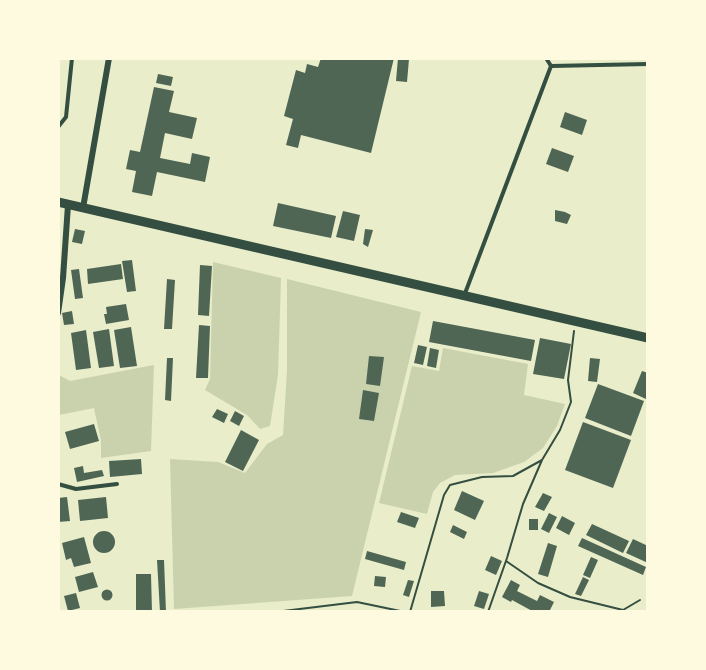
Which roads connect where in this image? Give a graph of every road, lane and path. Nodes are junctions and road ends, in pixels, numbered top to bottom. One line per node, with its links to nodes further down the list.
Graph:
1 (72, 58): 6 (lane)
2 (109, 58): 8 (street)
3 (546, 58): 5 (lane)
4 (648, 64): 5 (lane)
5 (551, 66): 9 (lane)
6 (58, 127)
7 (63, 203): 8 (street); 10 (street)
8 (83, 208): 9 (street)
9 (464, 297): 11 (street)
10 (58, 314)
11 (575, 322): 12 (street); 13 (path)
12 (648, 338)
13 (542, 460): 16 (path); 20 (path)
14 (58, 484): 15 (lane)
15 (117, 484)
16 (506, 561): 17 (path); 21 (path)
17 (640, 600)
18 (275, 612): 19 (path)
19 (405, 612)
20 (410, 612)
21 (488, 612)

